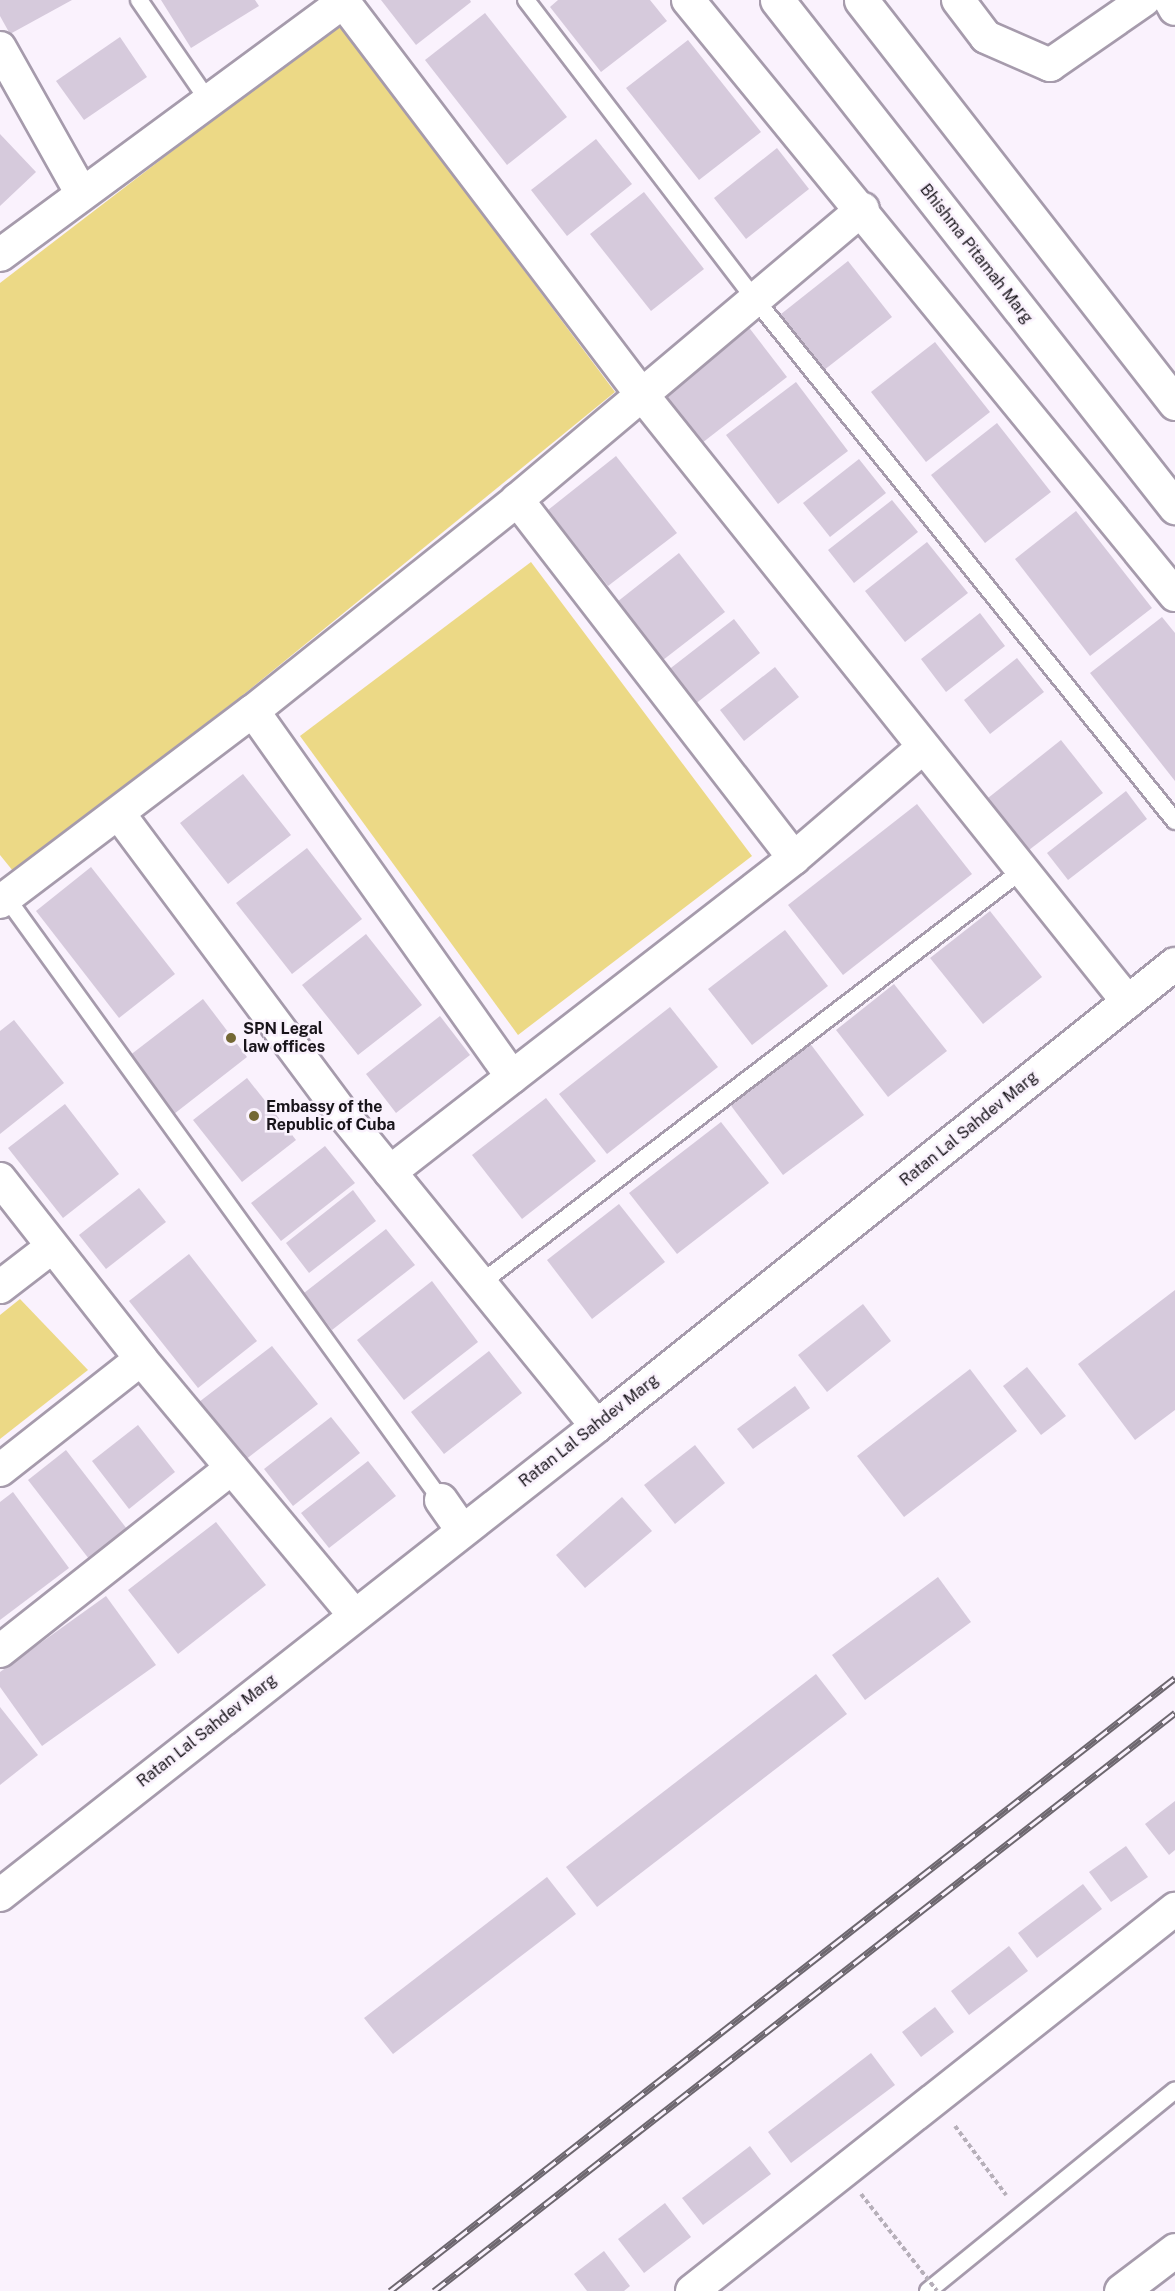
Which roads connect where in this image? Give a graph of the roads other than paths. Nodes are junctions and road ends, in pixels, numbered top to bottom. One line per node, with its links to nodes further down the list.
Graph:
1 (139, 0): 13 (lane)
2 (526, 0): 17 (lane)
3 (688, 0): 15 (street)
4 (777, 0): 21 (main road, Bhishma Pitamah Marg)
5 (861, 0): 19 (main road)
6 (958, 0): 7 (street)
7 (1144, 0)
8 (1170, 0): 10 (street)
9 (344, 1): 13 (street); 18 (street)
10 (1175, 9)
11 (0, 48): 12 (street)
12 (9, 74): 14 (street)
13 (209, 102): 14 (street)
14 (82, 195): 16 (street)
15 (863, 209): 17 (street); 22 (street)
16 (0, 255)
17 (755, 298): 18 (street); 26 (lane)
18 (640, 392): 20 (street); 24 (street)
19 (1175, 403)
20 (516, 500): 23 (street); 27 (street)
21 (1175, 507)
22 (1175, 595)
23 (253, 711): 25 (street); 32 (street)
24 (921, 749): 27 (street); 28 (street)
25 (118, 814): 29 (street); 33 (street)
26 (1175, 821)
27 (794, 858): 32 (street)
28 (1021, 871): 31 (street); 36 (lane)
29 (2, 896): 42 (lane)
30 (1175, 963): 31 (street, Ratan Lal Sahdev Marg)
31 (1128, 1002): 39 (street, Ratan Lal Sahdev Marg)
32 (512, 1077): 33 (street)
33 (390, 1172): 36 (street)
34 (0, 1179): 35 (street)
35 (52, 1247): 37 (street); 38 (street)
36 (481, 1283): 39 (street)
37 (0, 1287)
38 (141, 1359): 40 (street); 41 (street)
39 (597, 1426): 43 (street, Ratan Lal Sahdev Marg)
40 (232, 1468): 44 (street); 45 (street)
41 (0, 1470)
42 (441, 1500): 43 (street)
43 (462, 1530): 44 (street, Ratan Lal Sahdev Marg)
44 (354, 1615): 46 (street, Ratan Lal Sahdev Marg)
45 (0, 1651)
46 (0, 1894)
47 (1175, 1909): 50 (street)
48 (1175, 2090): 51 (lane)
49 (1175, 2250): 52 (main road)
50 (692, 2291)
51 (928, 2291)
52 (1121, 2291)

